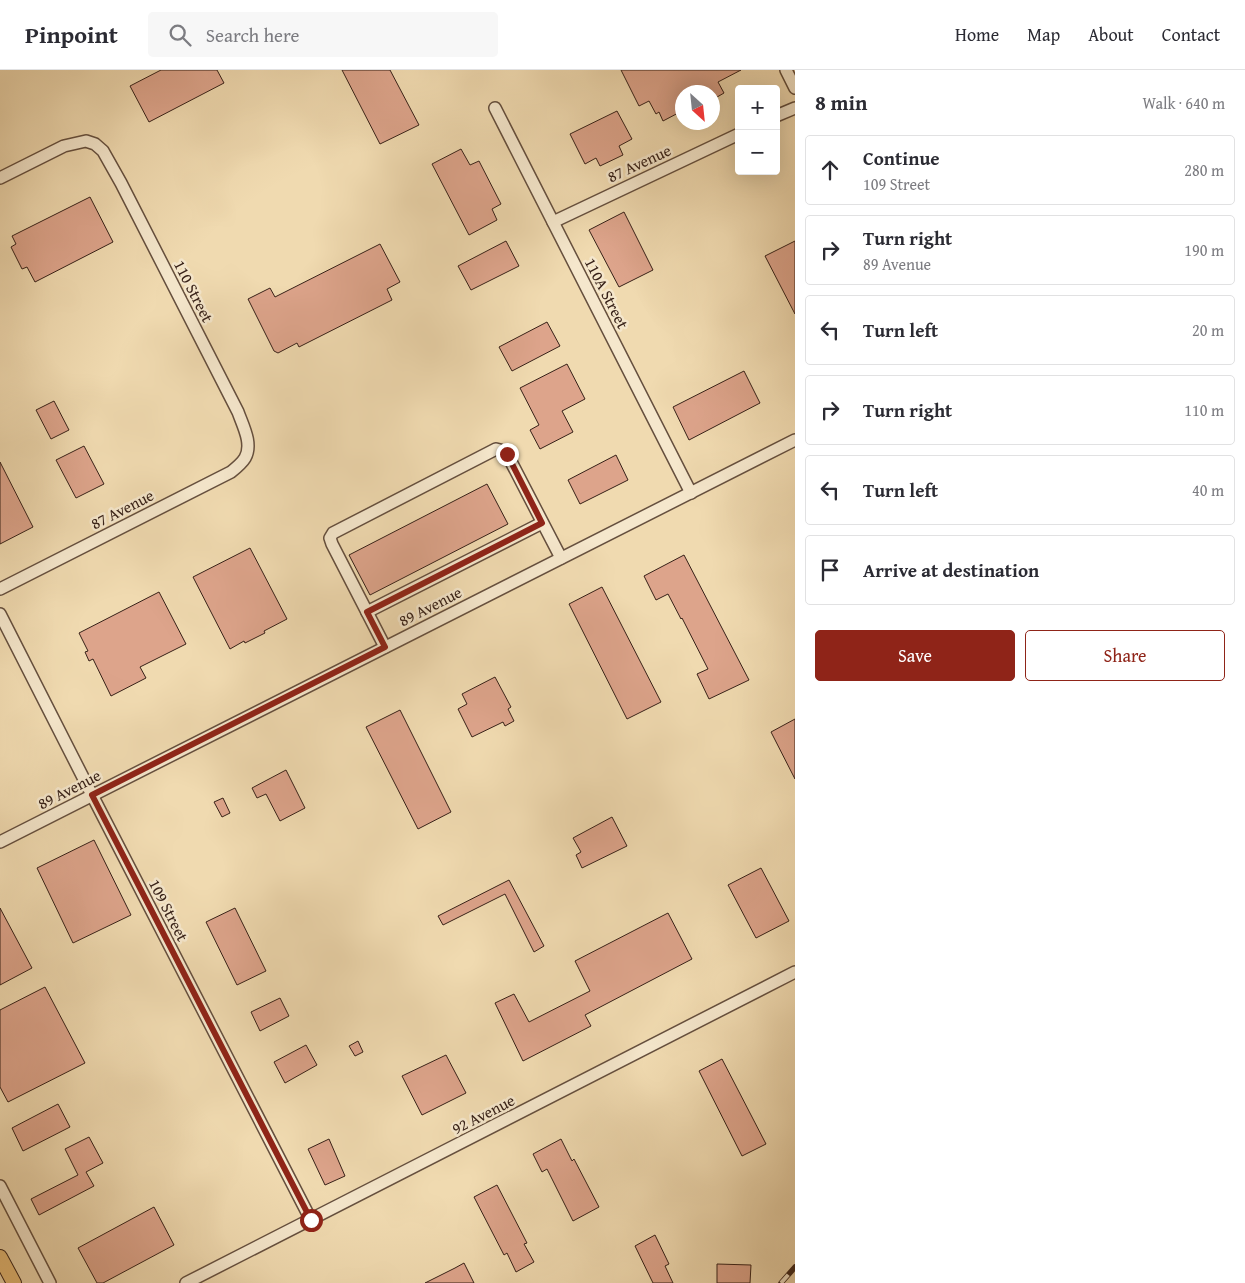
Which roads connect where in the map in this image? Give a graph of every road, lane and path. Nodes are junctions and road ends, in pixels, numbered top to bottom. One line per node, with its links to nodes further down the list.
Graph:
1 (786, 70): 2 (street)
2 (795, 88)
3 (495, 108): 8 (street, 110A Street)
4 (795, 108): 5 (street)
5 (780, 114)
6 (735, 136): 8 (street, 87 Avenue)
7 (0, 178): 10 (street, 110 Street)
8 (552, 222): 11 (street, 110A Street)
9 (795, 440): 11 (street, 89 Avenue)
10 (248, 449): 14 (street, 87 Avenue)
11 (691, 493): 13 (street, 89 Avenue)
12 (542, 523): 13 (street); 15 (street); 15 (street)
13 (561, 558): 17 (street, 89 Avenue)
14 (0, 588)
15 (367, 612): 17 (street)
16 (0, 614): 18 (street, 109 Street)
17 (385, 647): 18 (street, 89 Avenue)
18 (92, 795): 19 (street, 89 Avenue); 22 (street, 109 Street)
19 (0, 842)
20 (795, 972): 22 (street, 92 Avenue)
21 (0, 1186): 25 (street)
22 (311, 1220): 26 (street, 92 Avenue)
23 (0, 1257): 24 (main road)
24 (14, 1283)
25 (50, 1283)
26 (186, 1283)

